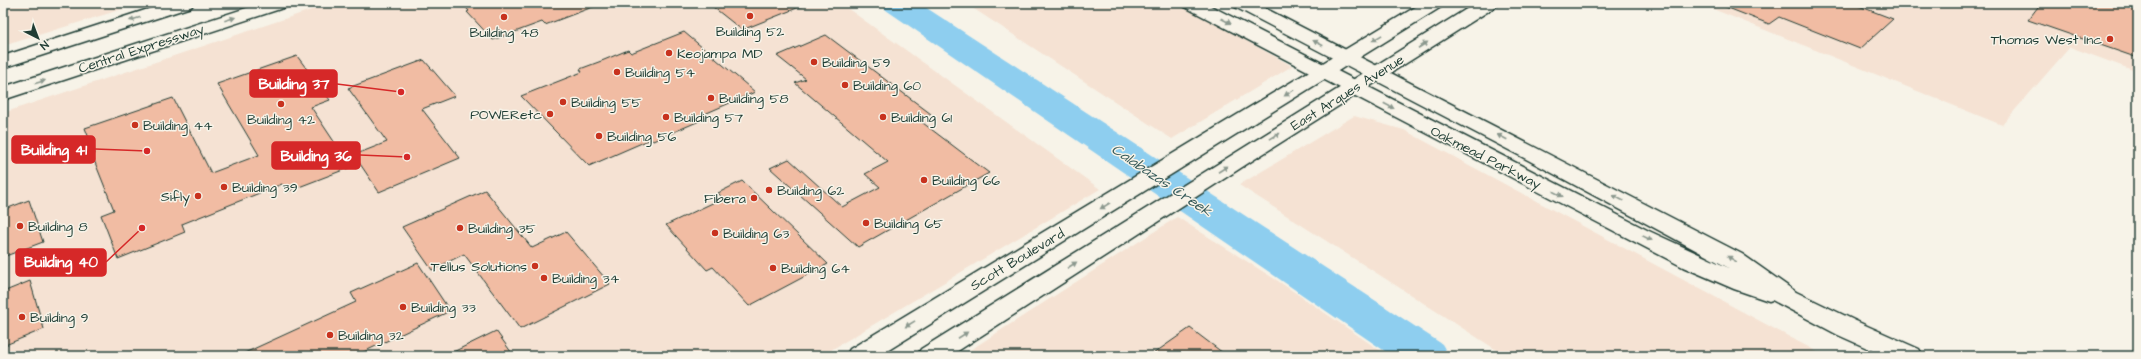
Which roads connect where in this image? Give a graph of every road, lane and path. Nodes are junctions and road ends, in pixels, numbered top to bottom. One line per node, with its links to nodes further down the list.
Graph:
1 (185, 3): 8 (main road, Central Expressway, one-way to 8)
2 (280, 3): 12 (main road, Central Expressway, one-way to 2)
3 (1191, 3): 9 (main road, Oakmead Parkway, one-way to 9)
4 (1241, 3): 7 (main road, Oakmead Parkway, one-way to 4)
5 (1435, 3): 7 (main road, one-way to 7)
6 (1489, 3): 10 (main road, East Arques Avenue, one-way to 6)
7 (1346, 58): 9 (main road); 10 (main road, Oakmead Parkway)
8 (3, 62)
9 (1322, 72): 11 (main road, Oakmead Parkway); 14 (main road, Scott Boulevard, one-way to 14)
10 (1377, 74): 11 (main road, East Arques Avenue); 13 (main road, Oakmead Parkway, one-way to 10)
11 (1355, 88): 13 (main road, Oakmead Parkway, one-way to 13); 15 (main road, East Arques Avenue, one-way to 11)
12 (3, 94)
13 (1787, 298): 16 (main road, Oakmead Parkway)
14 (859, 356)
15 (930, 356)
16 (1910, 356)

